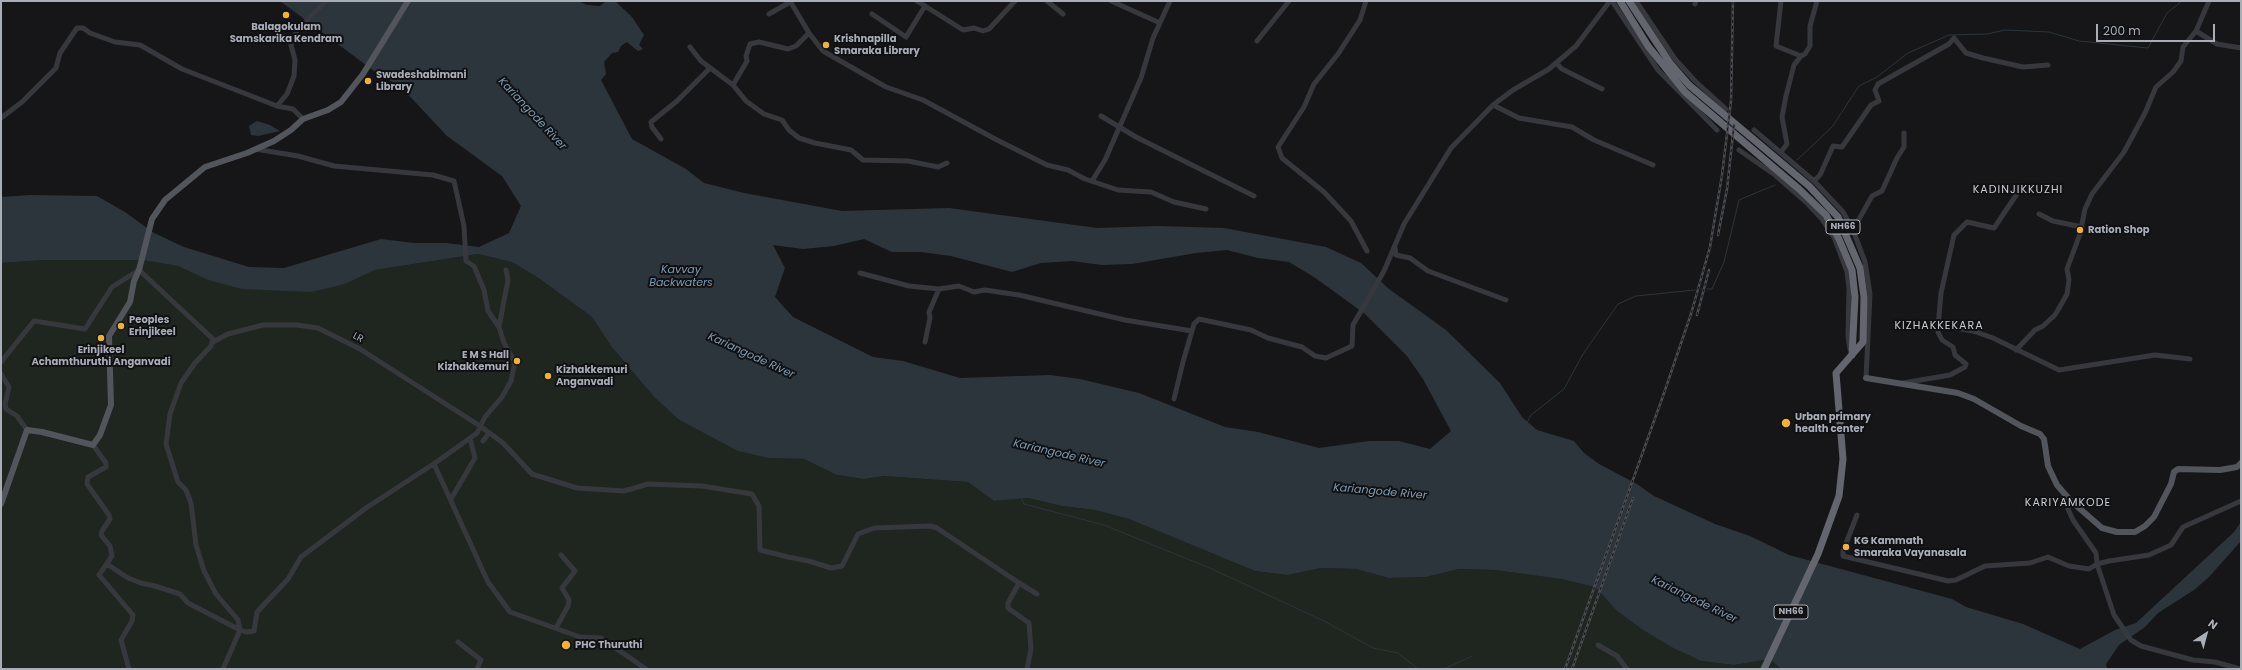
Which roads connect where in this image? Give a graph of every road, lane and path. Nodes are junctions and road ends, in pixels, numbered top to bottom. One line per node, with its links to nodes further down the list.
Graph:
1 (326, 1): 35 (street)
2 (408, 1): 39 (main road)
3 (791, 1): 19 (street); 24 (street)
4 (917, 1): 18 (street)
5 (1016, 1): 18 (street)
6 (1047, 1): 21 (street)
7 (1111, 1): 22 (street)
8 (1170, 1): 22 (street)
9 (1289, 1): 25 (street)
10 (1366, 1): 59 (street)
11 (1611, 1): 29 (street); 41 (street)
12 (1620, 1): 71 (highway, NH66)
13 (1630, 1): 71 (highway, NH66)
14 (1636, 1): 36 (street)
15 (1781, 1): 28 (street)
16 (1817, 1): 28 (street)
17 (2209, 1): 23 (street)
18 (925, 6): 20 (street)
19 (769, 14)
20 (872, 14)
21 (1063, 14)
22 (1160, 23): 40 (street)
23 (2196, 32): 27 (street); 56 (street)
24 (809, 33): 32 (street); 50 (street)
25 (1257, 41)
26 (690, 47): 31 (street)
27 (2241, 48)
28 (1799, 57): 47 (street)
29 (1556, 63): 33 (street); 34 (street)
30 (2048, 64): 51 (street)
31 (710, 68): 32 (street); 44 (street)
32 (733, 85): 48 (street)
33 (1602, 89)
34 (1494, 105): 49 (street); 58 (street)
35 (277, 106): 38 (street); 39 (street)
36 (1726, 109)
37 (1101, 116): 40 (street)
38 (1, 118)
39 (303, 119): 45 (main road)
40 (1120, 127): 50 (street); 53 (street)
41 (1717, 130)
42 (1754, 130): 47 (street)
43 (1904, 134): 57 (street)
44 (661, 139)
45 (255, 150): 60 (main road); 65 (street)
46 (1739, 150): 71 (street)
47 (1781, 152): 51 (street)
48 (947, 163)
49 (1653, 165)
50 (1092, 181): 54 (street)
51 (1814, 181): 57 (street)
52 (2019, 191): 66 (street)
53 (1254, 196)
54 (1206, 209)
55 (2039, 214): 56 (street)
56 (2082, 227): 70 (street)
57 (1853, 230): 75 (street)
58 (1395, 247): 64 (street); 67 (street)
59 (1367, 251)
60 (139, 266): 68 (street); 73 (street); 83 (main road)
61 (506, 270): 65 (street)
62 (860, 273): 63 (street)
63 (939, 289): 67 (street); 69 (street)
64 (1506, 300)
65 (499, 327): 78 (street)
66 (1938, 327): 70 (street); 76 (street)
67 (1192, 331): 77 (street)
68 (213, 342): 78 (street, LR); 97 (street)
69 (925, 342)
70 (2016, 350): 72 (street)
71 (1852, 356): 106 (highway, NH66)
72 (2190, 359)
73 (1, 362)
74 (1, 374): 79 (street)
75 (1866, 378): 76 (main road)
76 (1902, 384): 87 (main road)
77 (1174, 399)
78 (480, 426): 80 (street, LR); 81 (street)
79 (27, 430): 83 (main road); 89 (main road)
80 (489, 433): 82 (street); 94 (street, LR)
81 (470, 438): 85 (street); 86 (street)
82 (483, 441)
83 (93, 445): 92 (street)
84 (2241, 463): 87 (main road)
85 (434, 464): 86 (street); 97 (street)
86 (451, 499): 96 (street)
87 (2072, 501): 93 (street)
88 (2241, 501): 93 (street)
89 (1, 504)
90 (1857, 515): 93 (street)
91 (561, 555): 96 (street)
92 (107, 564): 97 (street); 100 (street)
93 (2097, 564): 107 (street)
94 (1019, 583): 95 (street); 104 (street)
95 (1037, 594)
96 (556, 628): 103 (street)
97 (240, 630): 101 (street)
98 (458, 642): 102 (street)
99 (1598, 645): 105 (street)
100 (129, 669)
101 (223, 669)
102 (477, 669)
103 (646, 669)
104 (1027, 669)
105 (1627, 669)
106 (1764, 669)
107 (2240, 669)

